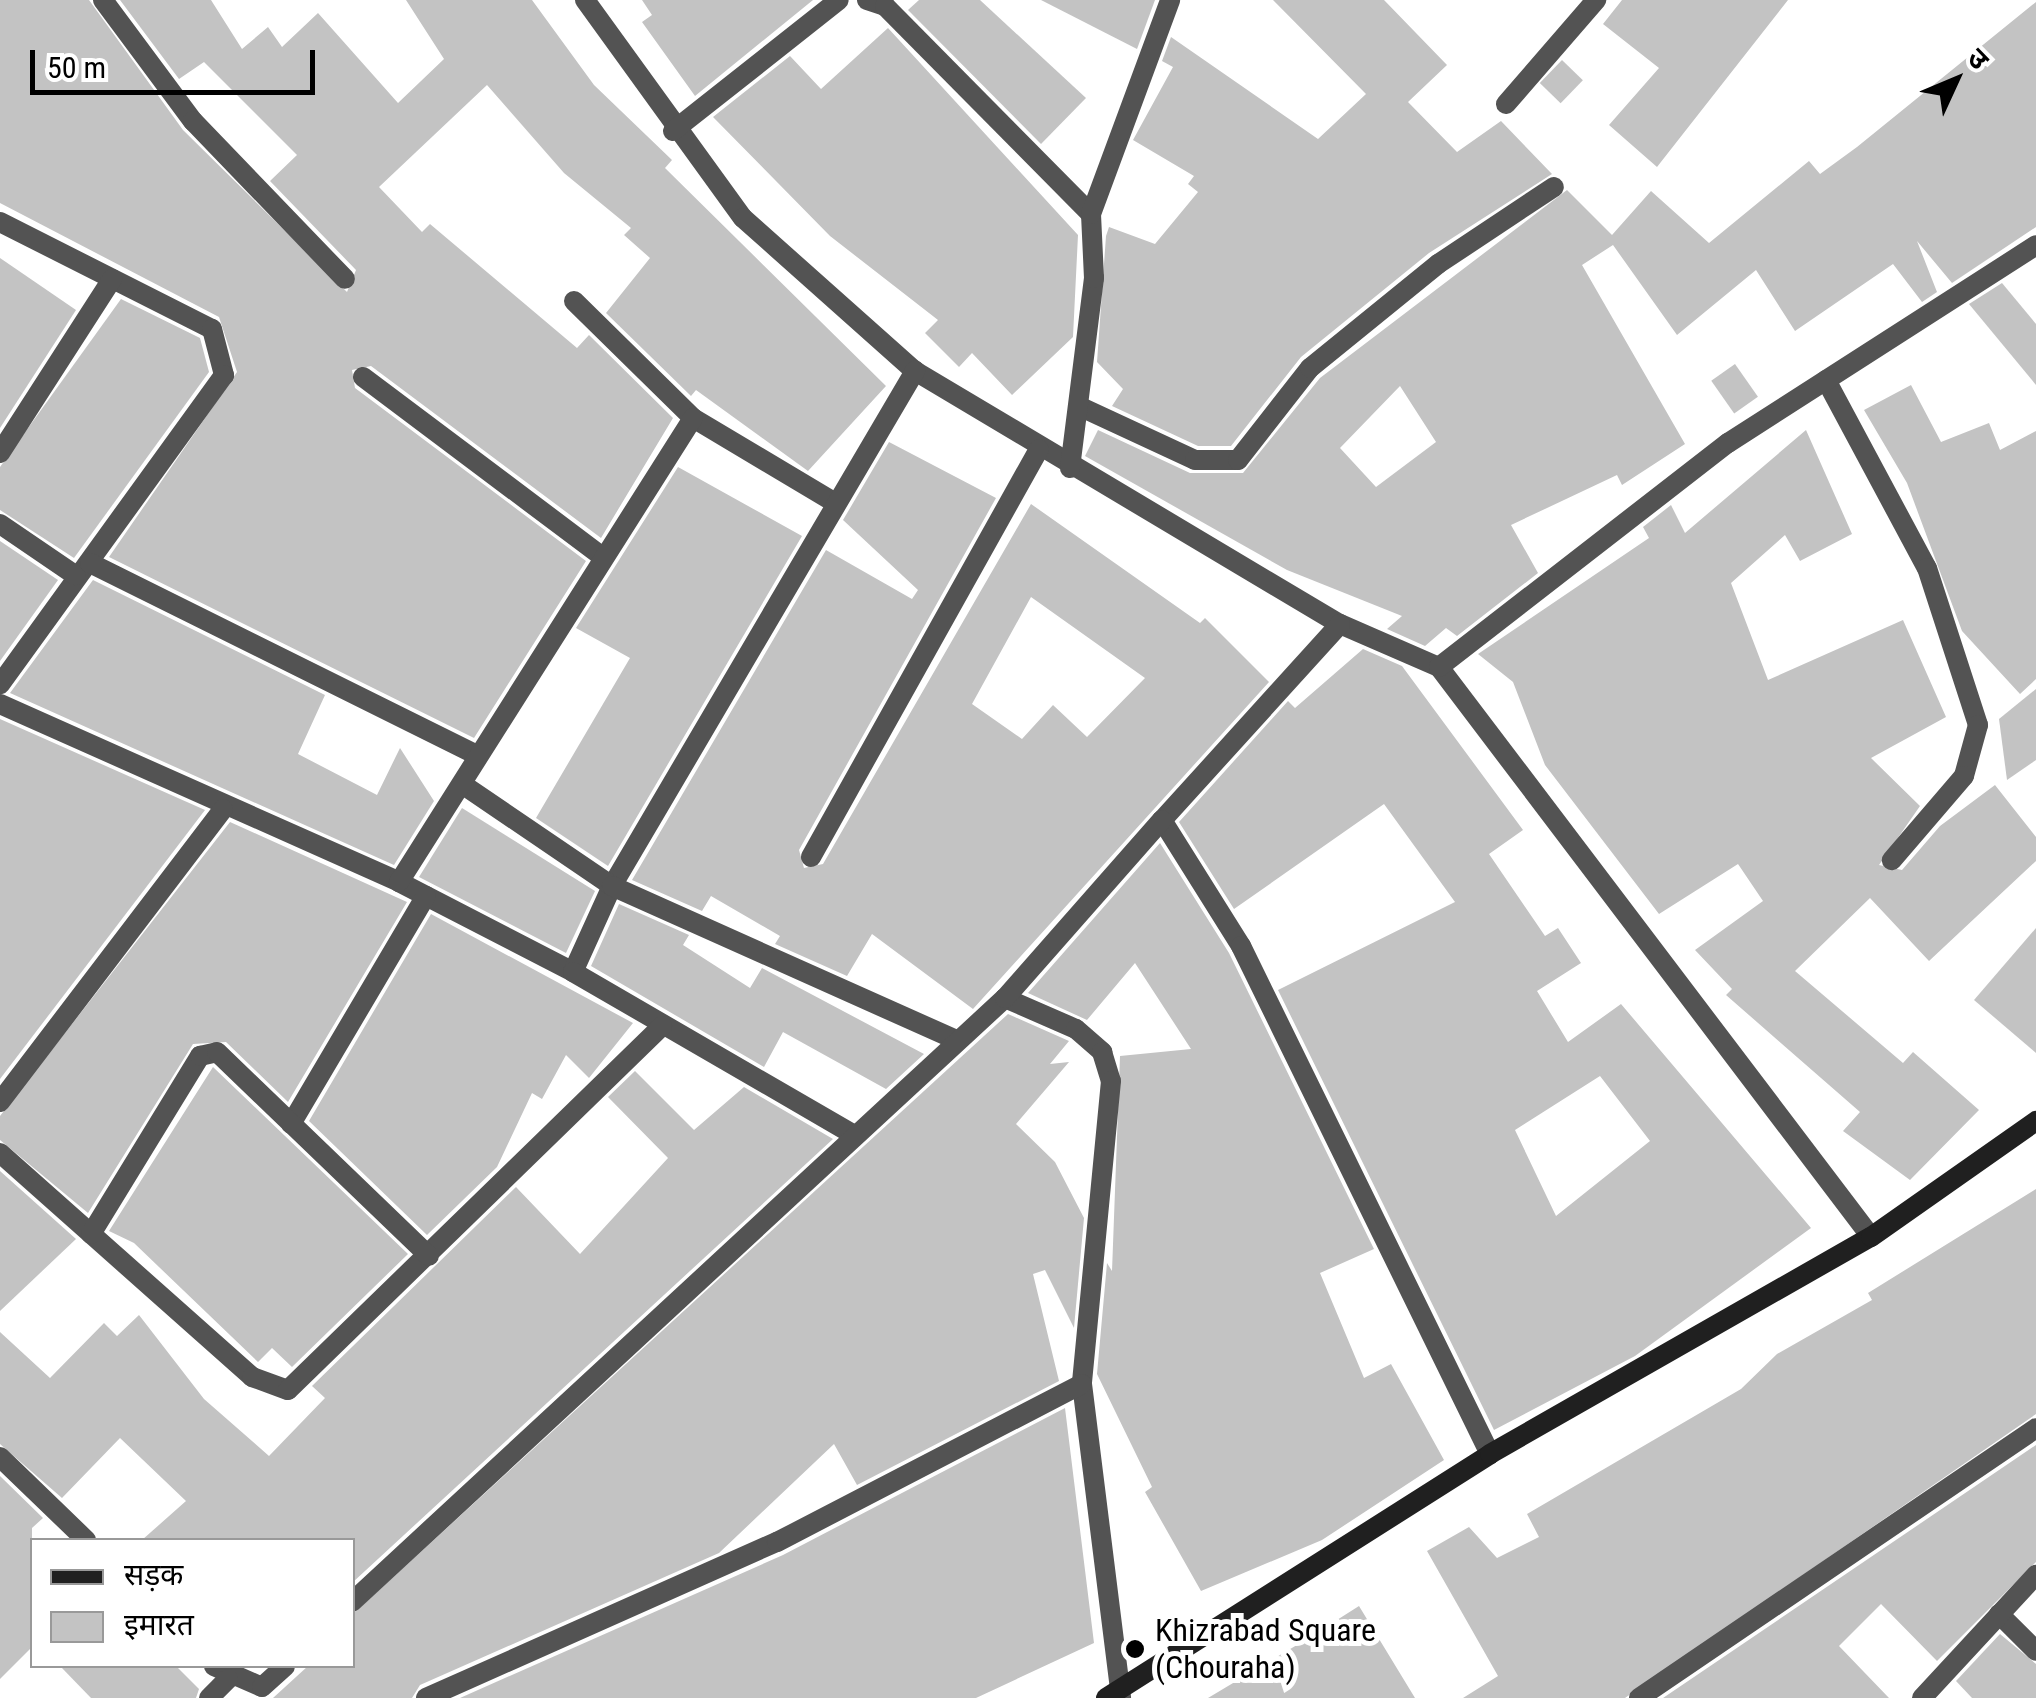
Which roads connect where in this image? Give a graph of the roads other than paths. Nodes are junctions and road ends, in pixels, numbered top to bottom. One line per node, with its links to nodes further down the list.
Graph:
1 (103, 0): 14 (street)
2 (585, 0): 8 (street)
3 (839, 0): 8 (street)
4 (870, 0): 10 (street)
5 (1170, 0): 10 (street)
6 (1596, 0): 7 (street)
7 (1506, 104)
8 (673, 131): 16 (street)
9 (1554, 187): 19 (street)
10 (1091, 214): 19 (street)
11 (1, 224): 13 (street)
12 (2036, 246): 18 (street)
13 (112, 279): 22 (street); 27 (street)
14 (345, 279)
15 (574, 301): 20 (street)
16 (915, 372): 21 (street); 24 (street)
17 (363, 377): 26 (street)
18 (1826, 380): 29 (street); 37 (street)
19 (1083, 408): 23 (street)
20 (693, 418): 24 (street); 26 (street)
21 (1039, 449): 23 (street); 36 (street)
22 (0, 452)
23 (1070, 468): 28 (street)
24 (834, 502): 39 (street)
25 (0, 524): 27 (street)
26 (603, 558): 32 (street)
27 (83, 569): 30 (street); 32 (street)
28 (1340, 624): 29 (street); 35 (street)
29 (1439, 667): 51 (street)
30 (0, 684)
31 (0, 704): 34 (street)
32 (478, 756): 33 (street)
33 (462, 784): 38 (street); 39 (street)
34 (223, 810): 38 (street); 45 (street)
35 (1162, 820): 42 (street); 55 (street)
36 (811, 856)
37 (1892, 860)
38 (400, 882): 40 (street)
39 (612, 886): 41 (street); 44 (street)
40 (426, 896): 41 (street); 47 (street)
41 (573, 972): 43 (street)
42 (1005, 998): 44 (street); 53 (street)
43 (662, 1026): 48 (street); 52 (street)
44 (956, 1040): 48 (street)
45 (0, 1102)
46 (2036, 1121): 51 (main road)
47 (292, 1124): 50 (street); 52 (street)
48 (852, 1134): 59 (street)
49 (0, 1152): 50 (street)
50 (91, 1234): 52 (street)
51 (1872, 1238): 55 (main road)
52 (429, 1256)
53 (1082, 1384): 65 (street); 67 (street)
54 (2036, 1428): 68 (street)
55 (1490, 1454): 65 (main road)
56 (0, 1457): 57 (street)
57 (84, 1538)
58 (2036, 1575): 60 (street)
59 (355, 1599)
60 (1999, 1614): 61 (street); 69 (street)
61 (2036, 1651)
62 (283, 1668): 64 (street)
63 (221, 1672): 64 (street); 66 (street)
64 (266, 1692)
65 (1115, 1696)
66 (209, 1698)
67 (426, 1698)
68 (1639, 1698)
69 (1922, 1698)

